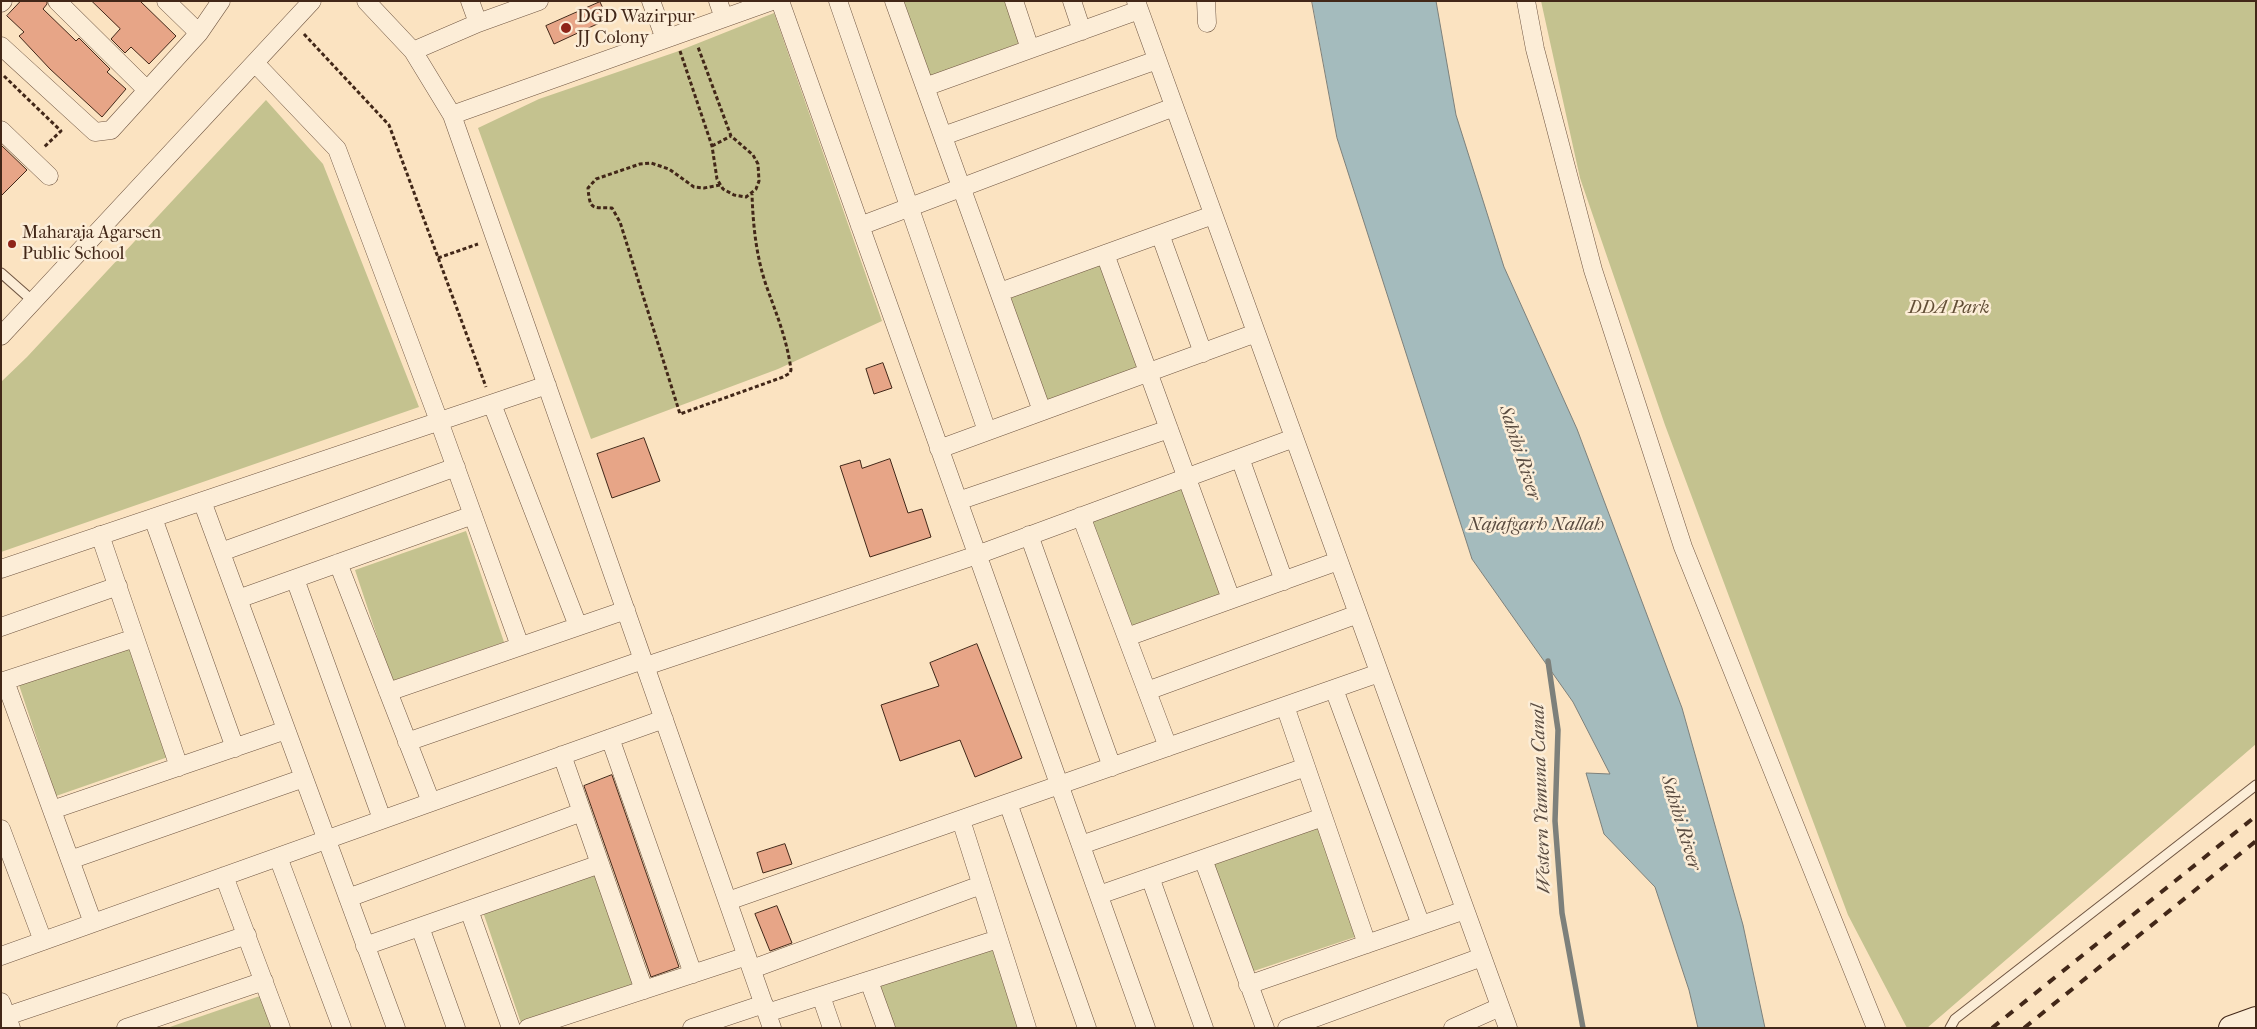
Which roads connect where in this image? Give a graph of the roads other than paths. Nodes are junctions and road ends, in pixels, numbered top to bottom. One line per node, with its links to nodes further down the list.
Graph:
1 (57, 1): 31 (street)
2 (166, 1): 23 (street)
3 (222, 1): 23 (street)
4 (312, 1): 29 (street)
5 (366, 1): 27 (street)
6 (470, 1): 20 (street)
7 (651, 1): 24 (street)
8 (718, 1): 19 (street)
9 (772, 1): 19 (street)
10 (780, 1): 40 (street)
11 (838, 1): 38 (street)
12 (894, 1): 30 (street)
13 (1014, 1): 26 (street)
14 (1072, 1): 22 (street)
15 (1206, 1): 21 (street)
16 (1526, 1): 166 (street)
17 (537, 2): 20 (street)
18 (1137, 6): 22 (street); 28 (street)
19 (724, 18): 24 (street)
20 (478, 23): 27 (street)
21 (1207, 23)
22 (1082, 30): 26 (street)
23 (199, 33): 31 (street)
24 (670, 38): 33 (street)
25 (1, 46): 31 (street)
26 (1030, 49): 30 (street)
27 (413, 52): 33 (street)
28 (1157, 60): 32 (street); 35 (street)
29 (255, 63): 45 (street); 53 (street)
30 (926, 87): 35 (street)
31 (148, 90)
32 (1174, 107): 37 (street); 39 (street)
33 (452, 115): 50 (street)
34 (1, 130): 36 (street)
35 (943, 136): 37 (street)
36 (49, 176)
37 (962, 187): 38 (street); 44 (street)
38 (910, 207): 40 (street); 55 (street)
39 (1213, 215): 41 (street); 46 (street)
40 (860, 226): 57 (street)
41 (1160, 234): 42 (street); 48 (street)
42 (1105, 254): 44 (street); 49 (street)
43 (1, 273): 45 (lane)
44 (1000, 292): 52 (street)
45 (34, 302): 47 (street)
46 (1256, 333): 48 (street); 56 (street)
47 (1, 336)
48 (1203, 353): 49 (street)
49 (1148, 373): 52 (street); 54 (street)
50 (547, 385): 51 (street); 78 (street)
51 (492, 404): 53 (street); 80 (street)
52 (1042, 411): 55 (street)
53 (440, 421): 59 (street); 61 (street)
54 (1169, 428): 60 (street); 62 (street)
55 (988, 431): 57 (street)
56 (1294, 438): 58 (street); 70 (street)
57 (939, 449): 62 (street)
58 (1240, 458): 60 (street); 74 (street)
59 (456, 467): 63 (street); 68 (street)
60 (1187, 478): 64 (street); 77 (street)
61 (202, 501): 65 (street); 68 (street)
62 (958, 501): 69 (street)
63 (473, 515): 71 (street); 84 (street)
64 (1082, 516): 67 (street); 82 (street)
65 (153, 518): 66 (street); 97 (street)
66 (100, 535): 72 (street); 75 (street)
67 (1029, 536): 69 (street); 100 (street)
68 (221, 552): 76 (street)
69 (977, 555): 85 (street); 103 (street)
70 (1338, 561): 74 (street); 79 (street)
71 (338, 563): 73 (street); 90 (street)
72 (1, 569)
73 (294, 579): 76 (street); 110 (street)
74 (1284, 580): 77 (street)
75 (118, 586): 81 (street); 83 (street)
76 (238, 599): 93 (street)
77 (1231, 600): 82 (street)
78 (626, 610): 80 (street); 85 (street)
79 (1358, 614): 86 (street); 89 (street)
80 (578, 626): 84 (street)
81 (1, 627)
82 (1127, 637): 89 (street)
83 (135, 638): 87 (street); 99 (street)
84 (520, 646): 90 (street)
85 (644, 663): 92 (street); 95 (street)
86 (1379, 673): 88 (street); 126 (street)
87 (3, 682): 107 (street)
88 (1334, 689): 91 (street); 128 (street)
89 (1147, 691): 96 (street)
90 (388, 692): 95 (street)
91 (1285, 706): 96 (street); 101 (street)
92 (664, 719): 94 (street); 124 (street)
93 (286, 730): 97 (street); 102 (street)
94 (610, 738): 98 (street); 138 (street)
95 (407, 742): 105 (street)
96 (1168, 747): 100 (street)
97 (235, 748): 99 (street)
98 (562, 755): 105 (street); 108 (street)
99 (179, 767): 107 (street)
100 (1112, 767): 103 (street)
101 (1306, 767): 109 (street); 114 (street)
102 (304, 778): 113 (street); 117 (street)
103 (1059, 785): 106 (street); 114 (street)
104 (2256, 785): 167 (lane)
105 (431, 802): 110 (street)
106 (1008, 803): 111 (street); 160 (street)
107 (52, 810): 117 (street)
108 (582, 812): 118 (street); 123 (street)
109 (1323, 816): 116 (street); 133 (street)
110 (382, 819): 113 (street)
111 (961, 820): 121 (street); 124 (street)
112 (1, 829): 132 (street)
113 (326, 840): 115 (street); 123 (street)
114 (1081, 845): 122 (street)
115 (278, 857): 119 (street); 151 (street)
116 (1202, 858): 120 (street); 141 (street)
117 (70, 860): 127 (street)
118 (600, 864): 125 (street); 142 (street)
119 (224, 876): 127 (street); 130 (street)
120 (1150, 877): 122 (street); 161 (street)
121 (981, 885): 131 (street); 137 (street)
122 (1099, 895): 149 (street)
123 (348, 898): 134 (street)
124 (728, 901): 137 (street)
125 (469, 910): 129 (street); 154 (street)
126 (1465, 910): 128 (street); 136 (street)
127 (93, 923): 132 (street)
128 (1421, 925): 133 (street)
129 (420, 927): 134 (street); 153 (street)
130 (247, 935): 139 (street); 145 (street)
131 (998, 939): 140 (street); 159 (street)
132 (43, 941): 135 (street)
133 (1367, 944): 141 (street)
134 (365, 946): 152 (street)
135 (1, 956)
136 (1482, 957): 144 (street); 163 (street)
137 (749, 962): 138 (street); 146 (street)
138 (693, 974): 142 (street)
139 (264, 981): 148 (street); 150 (street)
140 (869, 981): 143 (street); 158 (street)
141 (1248, 985): 162 (street)
142 (644, 990): 155 (street)
143 (821, 996): 146 (street); 157 (street)
144 (1500, 1007): 164 (street); 165 (street)
145 (6, 1015)
146 (768, 1015): 156 (street)
147 (2256, 1019): 168 (main road)
148 (134, 1026)
149 (1143, 1027)
150 (282, 1028)
151 (342, 1028)
152 (396, 1028)
153 (456, 1028)
154 (511, 1028)
155 (528, 1028)
156 (692, 1028)
157 (832, 1028)
158 (886, 1028)
159 (1027, 1028)
160 (1087, 1028)
161 (1204, 1028)
162 (1265, 1028)
163 (1287, 1028)
164 (1453, 1028)
165 (1508, 1028)
166 (1876, 1028)
167 (1950, 1028)
168 (2231, 1028)

